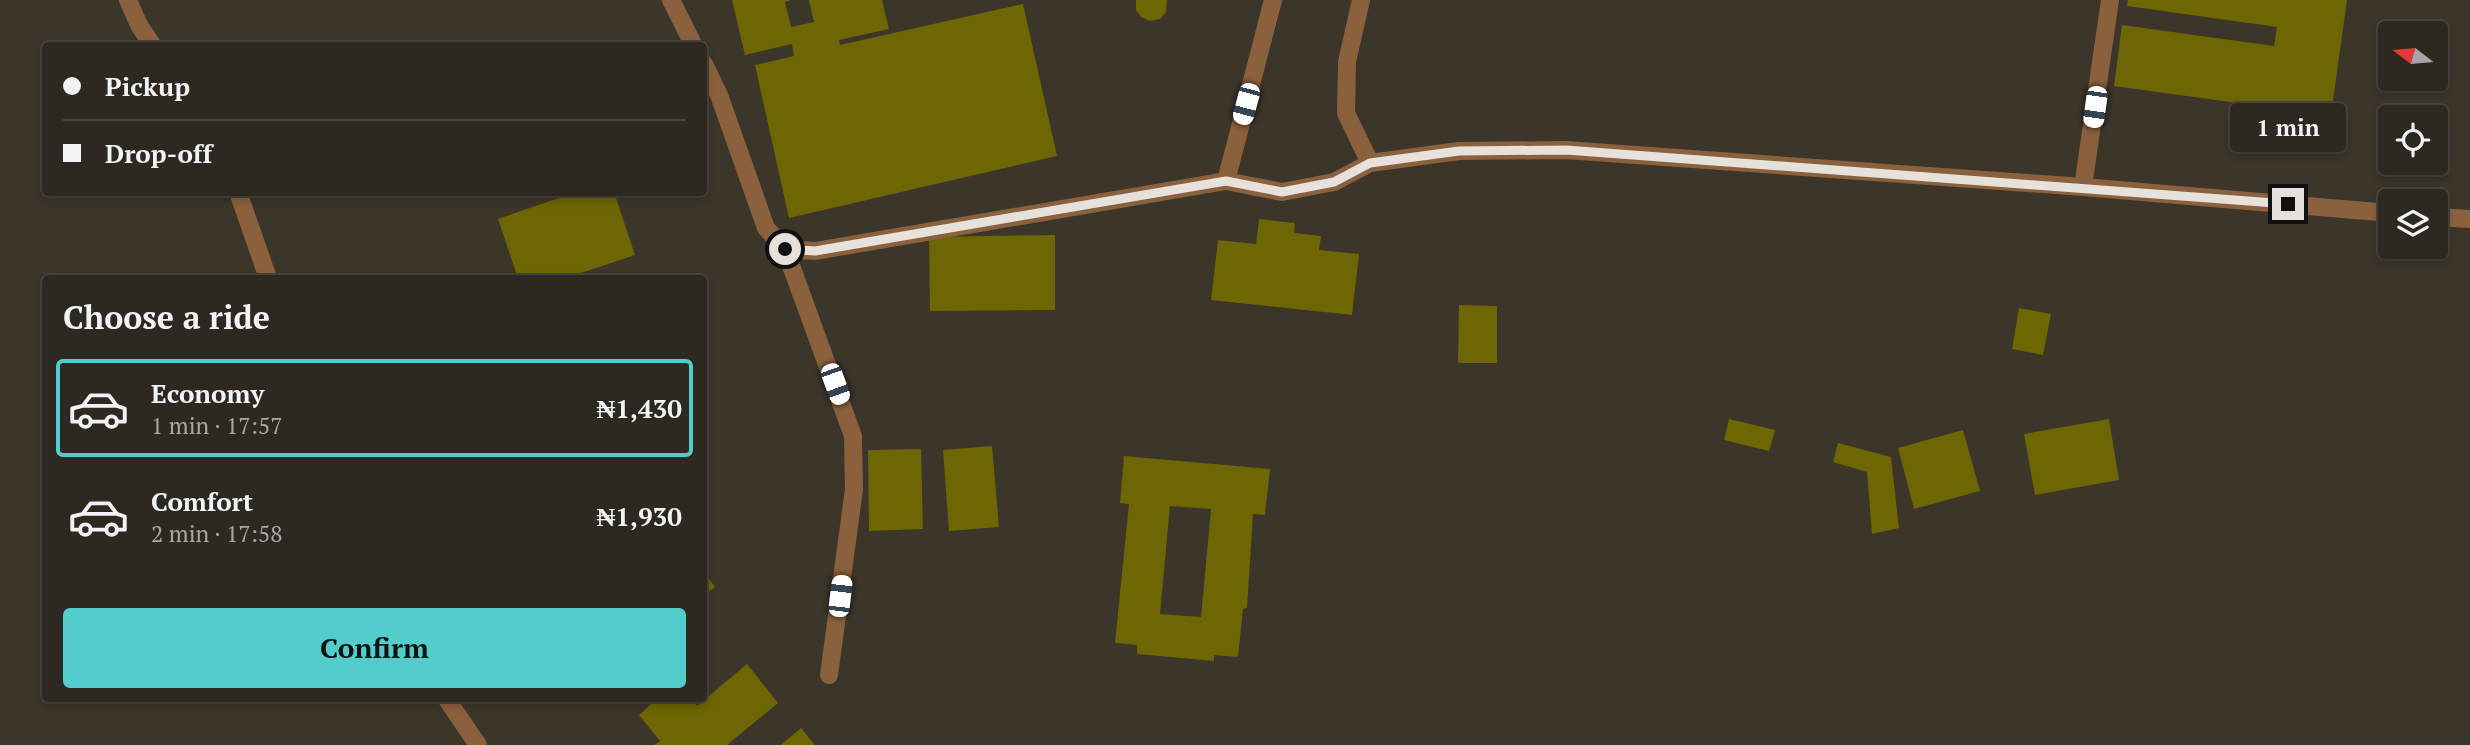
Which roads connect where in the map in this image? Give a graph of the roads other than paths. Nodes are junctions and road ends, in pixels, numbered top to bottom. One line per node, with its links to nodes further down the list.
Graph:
1 (128, 0): 6 (street)
2 (671, 0): 7 (street)
3 (1273, 0): 10 (street)
4 (1362, 0): 9 (street)
5 (2110, 0): 11 (street)
6 (150, 42)
7 (692, 42)
8 (707, 70): 16 (street)
9 (1370, 163): 10 (street); 11 (street)
10 (1226, 181): 16 (street)
11 (2083, 187): 13 (street)
12 (239, 196): 17 (street)
13 (2378, 212)
14 (2448, 217): 15 (street)
15 (2470, 219)
16 (785, 249): 18 (street)
17 (267, 275)
18 (829, 675)
19 (449, 702): 20 (street)
20 (478, 745)

